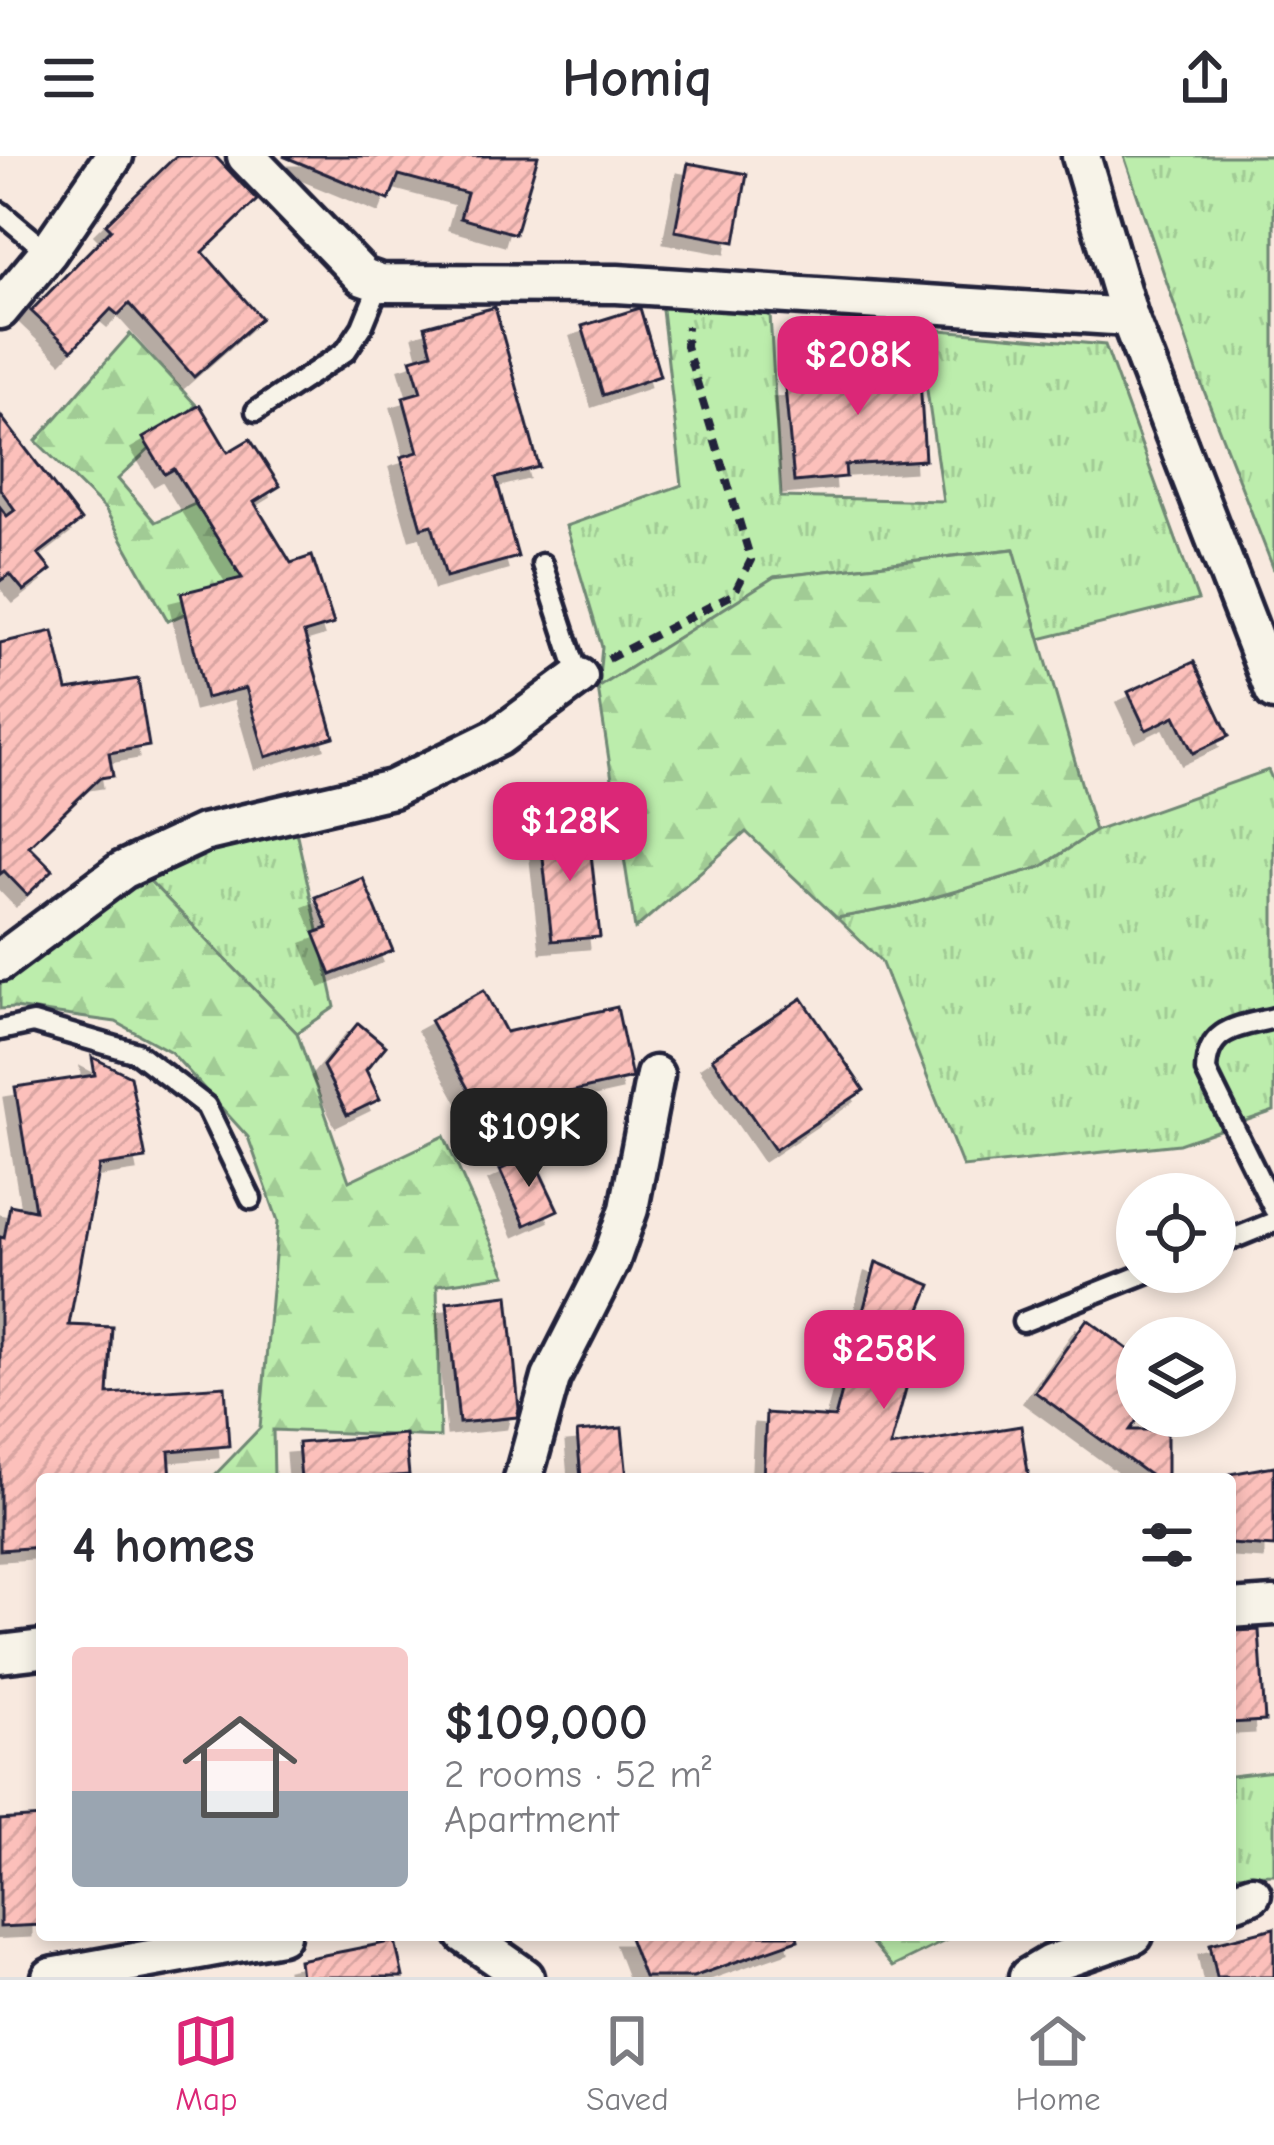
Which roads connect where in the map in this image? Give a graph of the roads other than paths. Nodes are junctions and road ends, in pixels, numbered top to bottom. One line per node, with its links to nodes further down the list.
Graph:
1 (114, 156): 5 (street)
2 (246, 156): 6 (street)
3 (1081, 156): 8 (street)
4 (0, 212): 5 (lane)
5 (48, 252): 7 (street)
6 (380, 283): 8 (street); 9 (lane)
7 (0, 310)
8 (1129, 317): 12 (street)
9 (256, 411)
10 (542, 563): 11 (lane)
11 (579, 677): 13 (street)
12 (1274, 692)
13 (0, 962)
14 (1274, 1018): 18 (lane)
15 (0, 1030): 17 (lane)
16 (655, 1075): 23 (street)
17 (251, 1199)
18 (1274, 1209)
19 (1274, 1222): 20 (lane)
20 (1236, 1237)
21 (1116, 1285): 22 (lane)
22 (1023, 1322)
23 (525, 1473)
24 (1274, 1606): 25 (street)
25 (1236, 1609)
26 (36, 1650): 27 (street)
27 (0, 1654)
28 (248, 1941): 31 (street)
29 (474, 1941): 32 (street)
30 (1117, 1941): 33 (street)
31 (51, 1977)
32 (525, 1977)
33 (1028, 1977)

